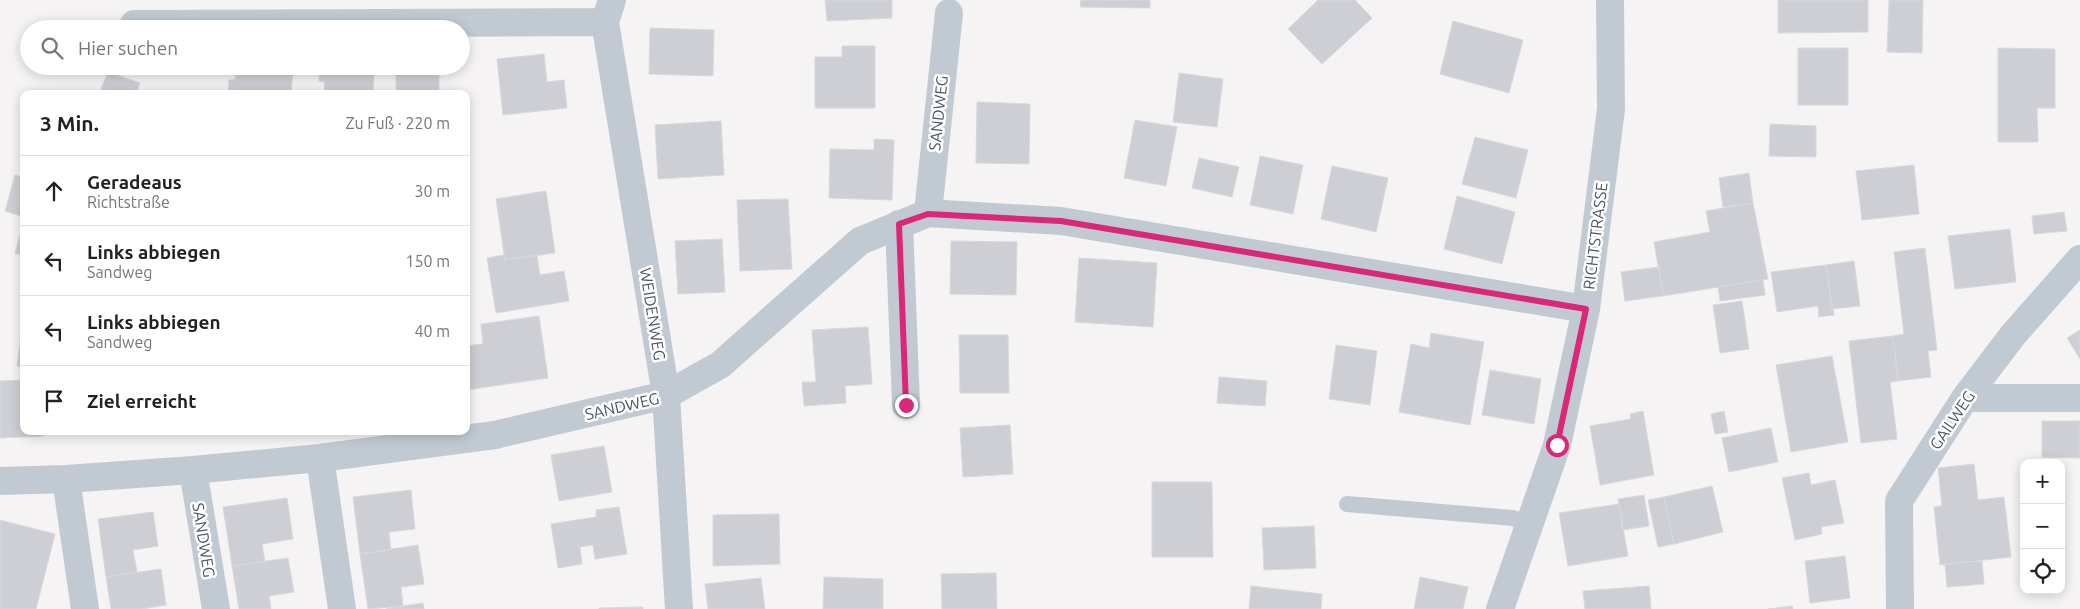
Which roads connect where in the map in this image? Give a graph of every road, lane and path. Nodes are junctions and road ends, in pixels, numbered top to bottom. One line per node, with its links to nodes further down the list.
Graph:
1 (1610, 0): 8 (street, RICHTSTRASSE)
2 (608, 11): 4 (street, WEIDENWEG); 9 (street, WEIDENWEG)
3 (949, 12): 5 (street, SANDWEG)
4 (280, 20)
5 (928, 214): 6 (street, SANDWEG); 8 (street, SANDWEG)
6 (899, 224): 9 (street, SANDWEG); 12 (street)
7 (2080, 259): 10 (street, GAILWEG)
8 (1586, 309): 18 (street, RICHTSTRASSE)
9 (666, 395): 13 (street, SANDWEG); 22 (street, WEIDENWEG)
10 (1965, 398): 11 (street); 24 (street, GAILWEG)
11 (2080, 398)
12 (906, 405)
13 (320, 458): 14 (street, SANDWEG); 21 (street)
14 (193, 470): 15 (street, SANDWEG); 20 (street, SANDWEG)
15 (66, 479): 16 (street, SANDWEG); 19 (street)
16 (0, 481)
17 (1348, 504): 18 (lane)
18 (1531, 525): 23 (street, RICHTSTRASSE)
19 (85, 609)
20 (216, 609)
21 (342, 609)
22 (679, 609)
23 (1500, 609)
24 (1900, 609)

